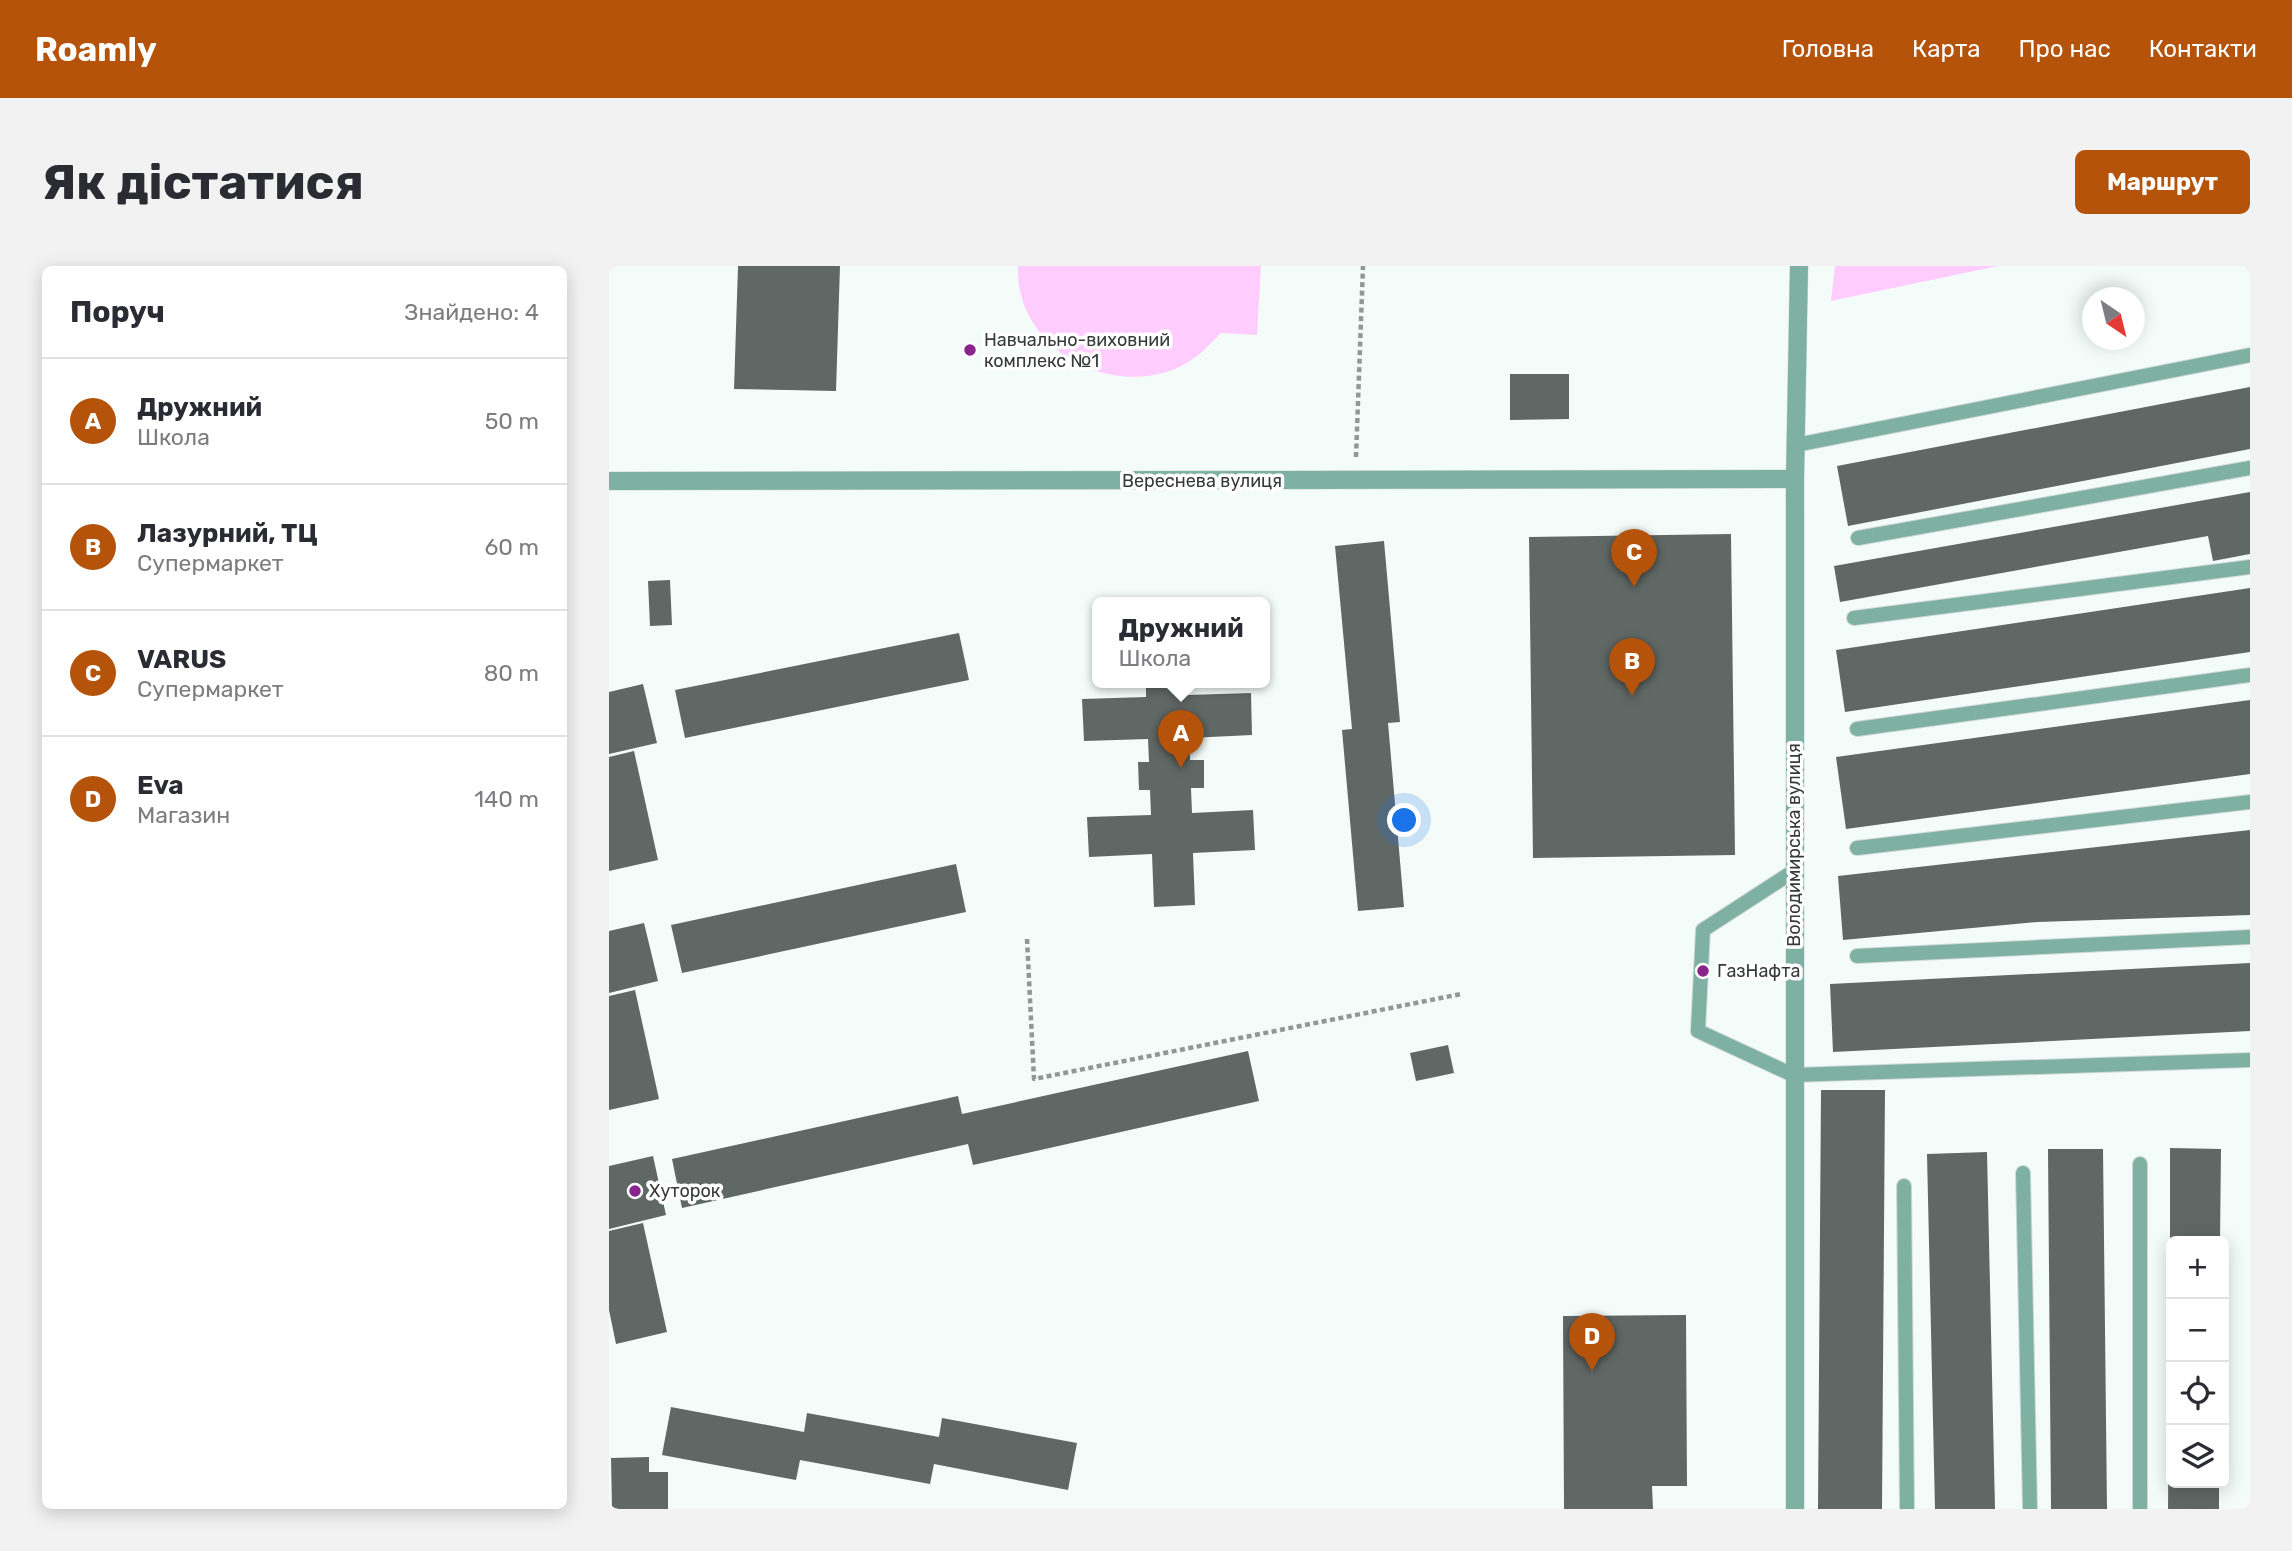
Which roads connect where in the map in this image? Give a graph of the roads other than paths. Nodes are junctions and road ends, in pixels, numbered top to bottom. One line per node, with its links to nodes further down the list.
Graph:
1 (1799, 266): 3 (street, Володимирська вулиця)
2 (2250, 355): 3 (lane)
3 (1796, 445): 5 (street, Володимирська вулиця)
4 (2250, 468): 7 (lane)
5 (1795, 479): 6 (street, Вереснева вулиця); 14 (street, Володимирська вулиця)
6 (609, 481)
7 (1858, 538)
8 (2250, 567): 9 (lane)
9 (1854, 618)
10 (2250, 675): 11 (lane)
11 (1857, 729)
12 (2250, 802): 13 (lane)
13 (1857, 848)
14 (1794, 871): 18 (street, Володимирська вулиця); 18 (lane)
15 (2250, 937): 16 (lane)
16 (1857, 956)
17 (2250, 1060): 18 (lane)
18 (1793, 1074): 22 (street, Володимирська вулиця)
19 (2140, 1164): 25 (lane)
20 (2023, 1173): 24 (lane)
21 (1904, 1186): 23 (lane)
22 (1795, 1509)
23 (1907, 1509)
24 (2030, 1509)
25 (2140, 1509)

